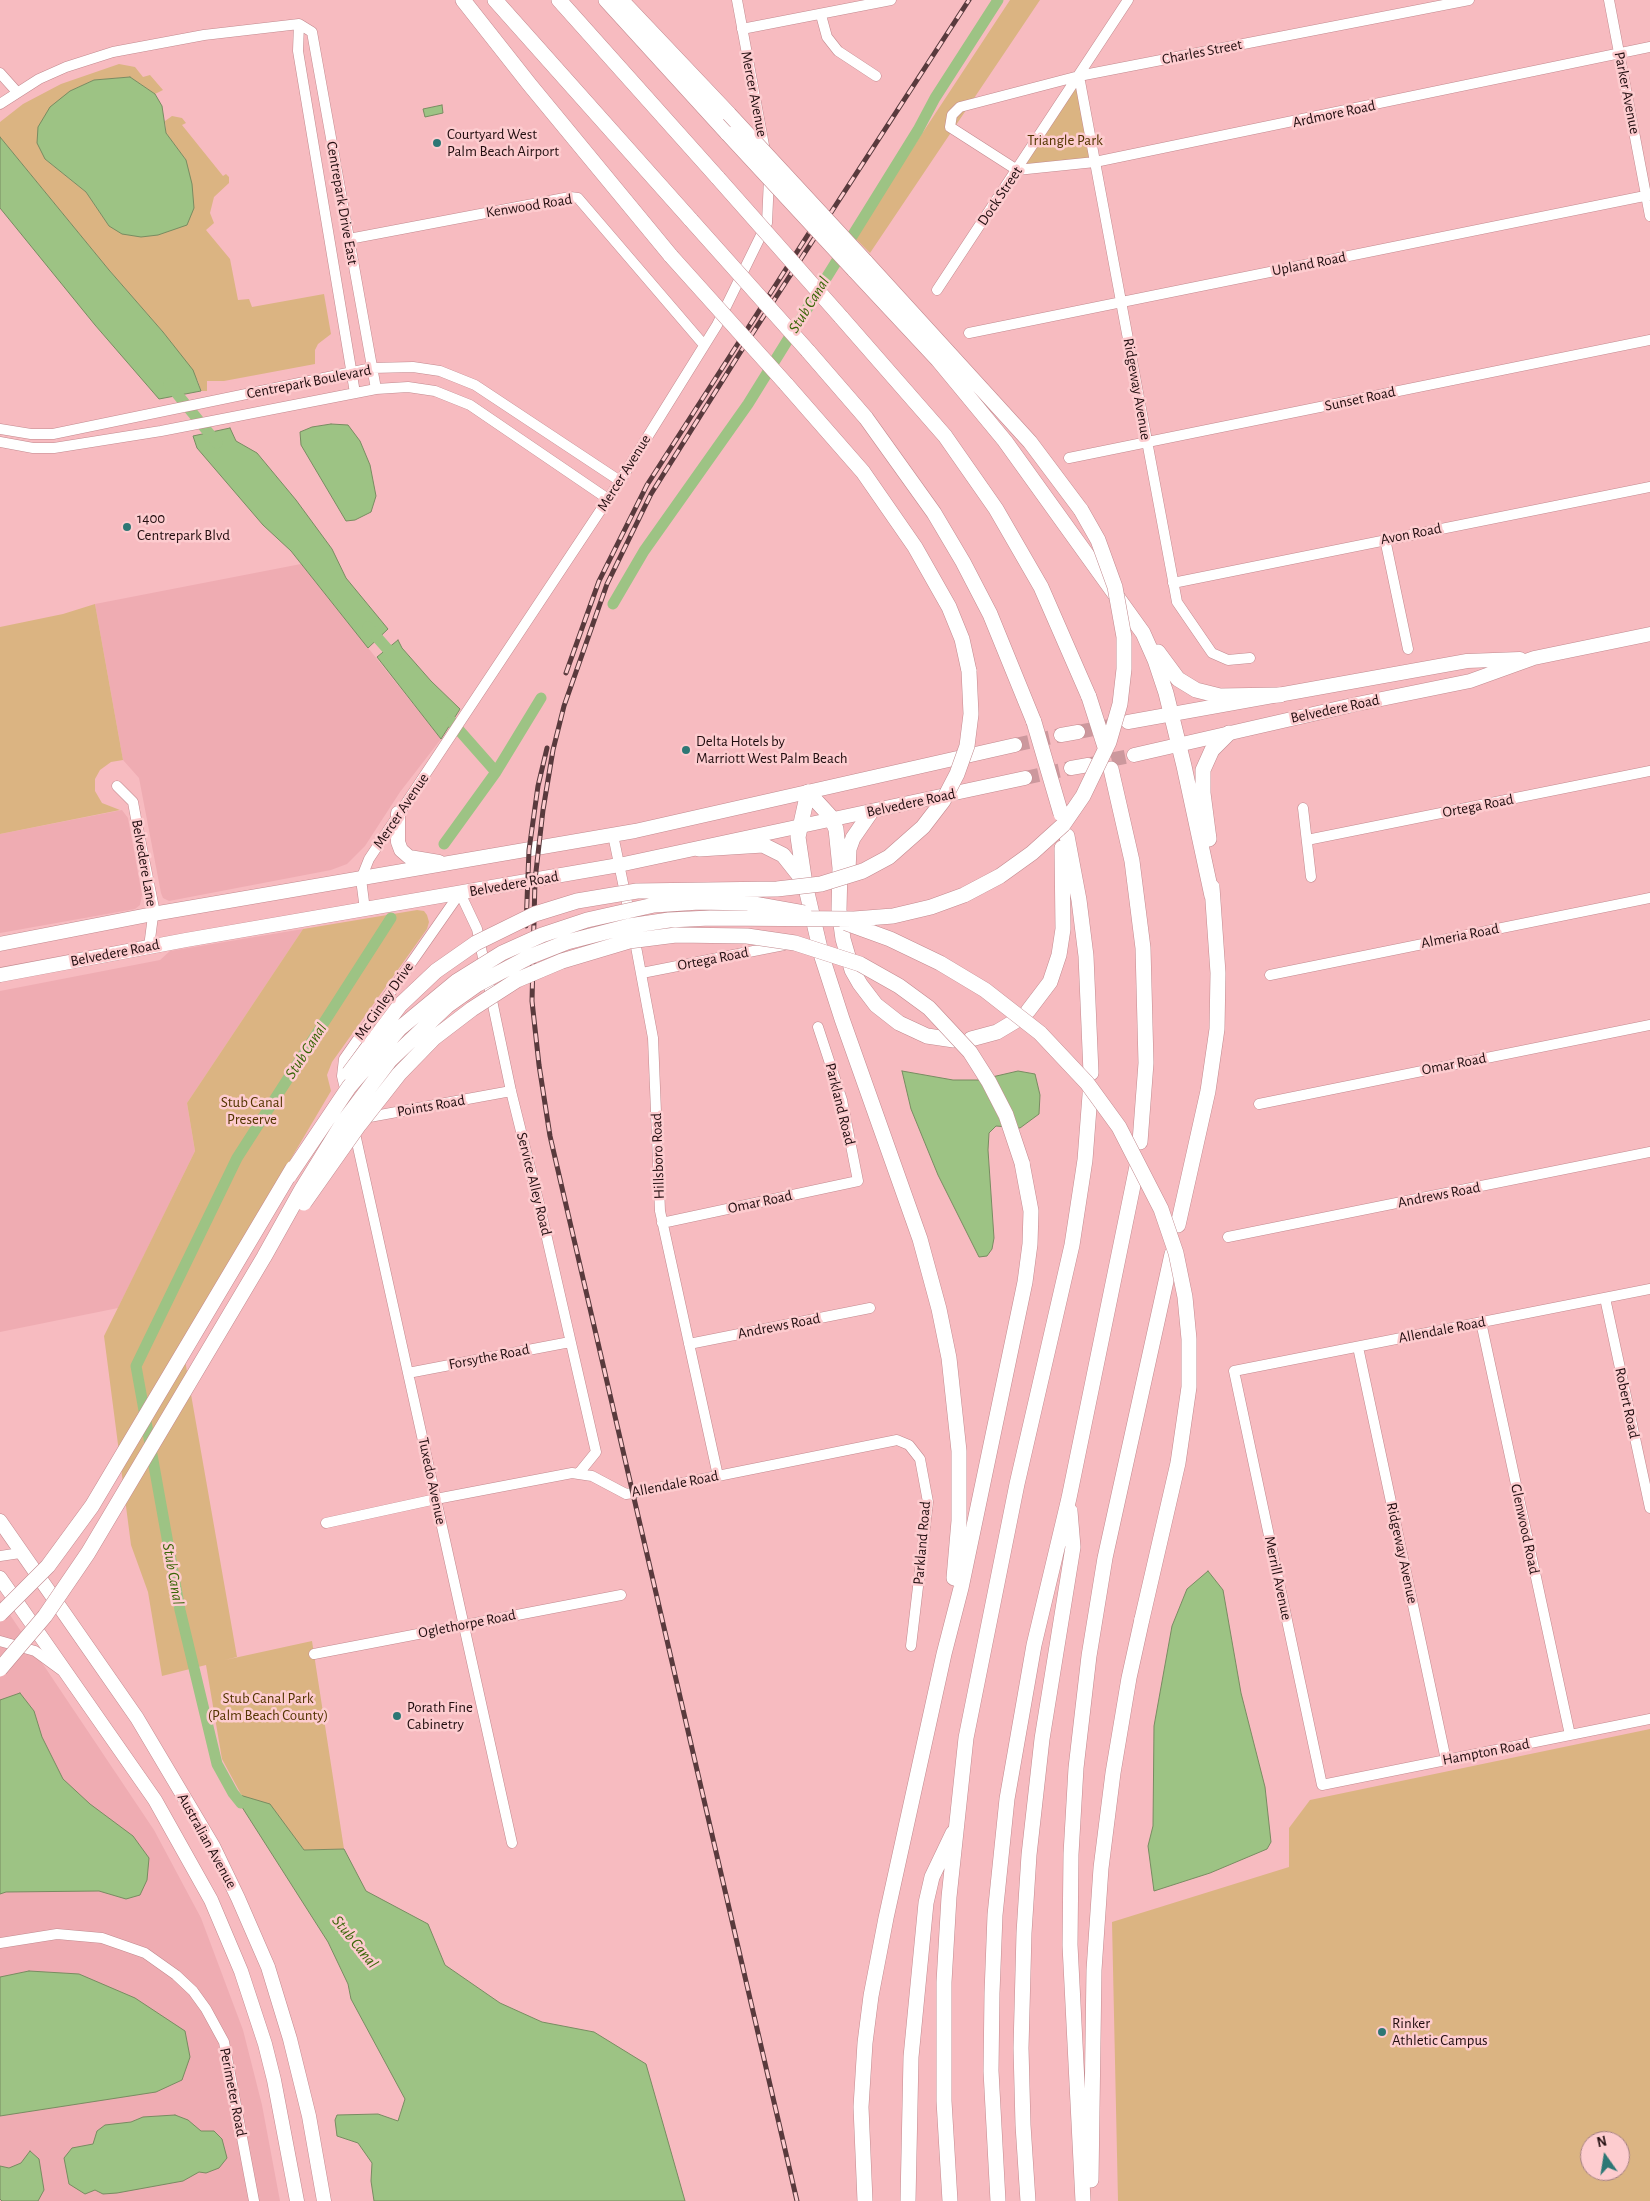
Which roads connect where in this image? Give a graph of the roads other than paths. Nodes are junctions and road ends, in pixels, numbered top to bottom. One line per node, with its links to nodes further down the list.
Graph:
1 (463, 0): 105 (highway, bridge)
2 (496, 0): 70 (highway, bridge)
3 (559, 0): 58 (highway, bridge)
4 (606, 0): 26 (highway, bridge)
5 (621, 0): 26 (highway, bridge)
6 (737, 0): 13 (street, Mercer Avenue)
7 (891, 0): 11 (street)
8 (1128, 0): 18 (street, Dock Street)
9 (1468, 0): 18 (street, Charles Street)
10 (1610, 0): 15 (street, Parker Avenue)
11 (821, 15): 13 (street); 17 (street)
12 (299, 24): 19 (street); 25 (street, Centrepark Drive East); 33 (street, Centrepark Drive East)
13 (742, 30): 31 (street, Mercer Avenue)
14 (1650, 47): 15 (street, Ardmore Road)
15 (1620, 53): 21 (street, Ardmore Road); 23 (street, Parker Avenue)
16 (0, 73): 19 (street)
17 (876, 76)
18 (1079, 76): 21 (street, Ridgeway Avenue); 22 (street, Dock Street); 22 (street, Charles Street)
19 (17, 92): 20 (street)
20 (0, 104)
21 (1095, 162): 22 (street, Ardmore Road); 28 (street, Ridgeway Avenue)
22 (1017, 170): 27 (street, Dock Street)
23 (1648, 195): 24 (street, Parker Avenue); 28 (street, Upland Road)
24 (1650, 216)
25 (349, 239): 31 (street, Kenwood Road); 32 (street, Centrepark Drive East)
26 (860, 266): 45 (highway); 111 (highway, bridge)
27 (937, 290)
28 (1121, 302): 29 (street, Upland Road); 38 (street, Ridgeway Avenue)
29 (969, 333)
30 (1650, 340): 38 (street, Sunset Road)
31 (704, 344): 40 (street, Mercer Avenue)
32 (372, 368): 33 (street, Centrepark Boulevard); 34 (street, Centrepark Drive East); 40 (street, Centrepark Boulevard)
33 (352, 372): 35 (street, Centrepark Drive East); 36 (street, Centrepark Boulevard)
34 (376, 389): 35 (street, Centrepark Boulevard); 42 (street, Centrepark Boulevard)
35 (356, 393): 37 (street, Centrepark Boulevard)
36 (0, 429)
37 (0, 442)
38 (1147, 443): 39 (street, Sunset Road); 44 (street, Ridgeway Avenue)
39 (1069, 458)
40 (620, 481): 42 (street, Mercer Avenue)
41 (1650, 487): 43 (street, Avon Road)
42 (608, 499): 69 (street, Mercer Avenue)
43 (1385, 539): 44 (street, Avon Road); 47 (street)
44 (1173, 583): 48 (street, Ridgeway Avenue)
45 (1143, 633): 50 (highway); 51 (highway)
46 (1650, 634): 49 (main road, Belvedere Road)
47 (1408, 649)
48 (1250, 658)
49 (1534, 658): 50 (main road, Belvedere Road); 54 (main road, Belvedere Road)
50 (1280, 695): 51 (main road, Belvedere Road)
51 (1170, 715): 52 (main road, Belvedere Road); 57 (highway)
52 (1128, 722)
53 (1078, 732): 55 (main road)
54 (1229, 733): 57 (main road, Belvedere Road); 82 (highway)
55 (1061, 735)
56 (1015, 745): 66 (main road, Belvedere Road)
57 (1179, 745): 59 (main road, Belvedere Road); 82 (highway)
58 (1105, 746)
59 (1134, 755)
60 (1088, 765): 61 (main road)
61 (1071, 768)
62 (1111, 769): 102 (highway)
63 (1650, 771): 74 (street, Ortega Road)
64 (1025, 778): 68 (main road, Belvedere Road)
65 (117, 786): 85 (street, Belvedere Lane)
66 (808, 792): 71 (highway); 72 (highway); 73 (main road, Belvedere Road)
67 (1303, 808): 74 (street)
68 (871, 812): 71 (main road, Belvedere Road); 86 (highway)
69 (398, 813): 76 (main road); 79 (street, Mercer Avenue)
70 (1062, 817)
71 (833, 820): 72 (main road, Belvedere Road); 86 (highway)
72 (798, 826): 75 (main road, Belvedere Road); 80 (highway)
73 (613, 835): 76 (main road, Belvedere Road); 77 (street, Hillsboro Road)
74 (1306, 840): 78 (street)
75 (699, 849): 77 (main road, Belvedere Road); 80 (highway)
76 (450, 864): 79 (main road, Belvedere Road)
77 (619, 864): 81 (main road, Belvedere Road); 90 (street, Hillsboro Road)
78 (1311, 877)
79 (361, 879): 84 (street, Mercer Avenue); 85 (main road, Belvedere Road)
80 (805, 884): 138 (highway)
81 (460, 893): 84 (main road, Belvedere Road); 98 (street, Service Alley Road); 101 (street, Mc Ginley Drive)
82 (1212, 896): 108 (highway)
83 (1650, 898): 92 (street, Almeria Road)
84 (364, 910): 89 (main road, Belvedere Road)
85 (153, 914): 87 (main road, Belvedere Road); 89 (street, Belvedere Lane)
86 (843, 939): 96 (highway)
87 (0, 944)
88 (784, 945): 90 (street, Ortega Road)
89 (149, 947): 91 (main road, Belvedere Road)
90 (642, 973): 107 (street, Hillsboro Road)
91 (0, 975)
92 (1270, 975)
93 (1650, 1025): 100 (street, Omar Road)
94 (818, 1027): 106 (street, Parkland Road)
95 (971, 1039): 97 (highway)
96 (954, 1040)
97 (1090, 1073)
98 (511, 1091): 101 (street, Points Road); 116 (street, Service Alley Road)
99 (1090, 1095): 145 (highway)
100 (1258, 1104)
101 (352, 1120): 120 (street, Tuxedo Avenue)
102 (1140, 1142)
103 (1650, 1152): 109 (street, Andrews Road)
104 (1137, 1166): 124 (highway)
105 (289, 1176): 133 (highway, bridge); 157 (highway, bridge)
106 (858, 1181): 107 (street, Omar Road)
107 (662, 1223): 117 (street, Hillsboro Road)
108 (1178, 1225)
109 (1228, 1237)
110 (1172, 1254): 156 (highway)
111 (264, 1257): 138 (highway, bridge); 139 (highway, bridge)
112 (1650, 1289): 113 (street, Allendale Road)
113 (1605, 1298): 115 (street, Allendale Road); 126 (street, Robert Road)
114 (870, 1308): 117 (street, Andrews Road)
115 (1481, 1322): 118 (street, Allendale Road); 142 (street, Glenwood Road)
116 (570, 1342): 120 (street, Forsythe Road); 122 (street, Service Alley Road)
117 (689, 1344): 123 (street, Hillsboro Road)
118 (1358, 1347): 119 (street, Allendale Road); 143 (street, Ridgeway Avenue)
119 (1234, 1372): 144 (street, Merrill Avenue)
120 (408, 1373): 125 (street, Tuxedo Avenue)
121 (909, 1445): 123 (street, Allendale Road); 136 (street, Parkland Road)
122 (579, 1473): 123 (street, Allendale Road); 125 (street)
123 (718, 1476)
124 (1069, 1498): 154 (highway); 155 (highway)
125 (436, 1499): 128 (street); 134 (street, Tuxedo Avenue)
126 (1650, 1508)
127 (0, 1521): 129 (main road, Australian Avenue)
128 (326, 1523)
129 (20, 1553): 130 (street); 150 (main road, Australian Avenue)
130 (0, 1556)
131 (0, 1578): 140 (main road, Australian Avenue)
132 (621, 1595): 134 (street, Oglethorpe Road)
133 (0, 1614)
134 (464, 1625): 137 (street, Oglethorpe Road); 146 (street, Tuxedo Avenue)
135 (0, 1641): 140 (street)
136 (911, 1646)
137 (314, 1654)
138 (944, 1654): 151 (highway)
139 (0, 1669)
140 (68, 1675): 149 (main road, Australian Avenue)
141 (1650, 1719): 142 (street, Hampton Road)
142 (1570, 1735): 143 (street, Hampton Road)
143 (1446, 1760): 144 (street, Hampton Road)
144 (1322, 1785)
145 (958, 1823): 152 (highway); 153 (highway)
146 (512, 1843)
147 (0, 1943): 148 (street, Perimeter Road)
148 (254, 2201)
149 (297, 2201)
150 (324, 2201)
151 (865, 2201)
152 (908, 2201)
153 (950, 2201)
154 (998, 2201)
155 (1028, 2201)
156 (1084, 2201)
157 (1090, 2201)

